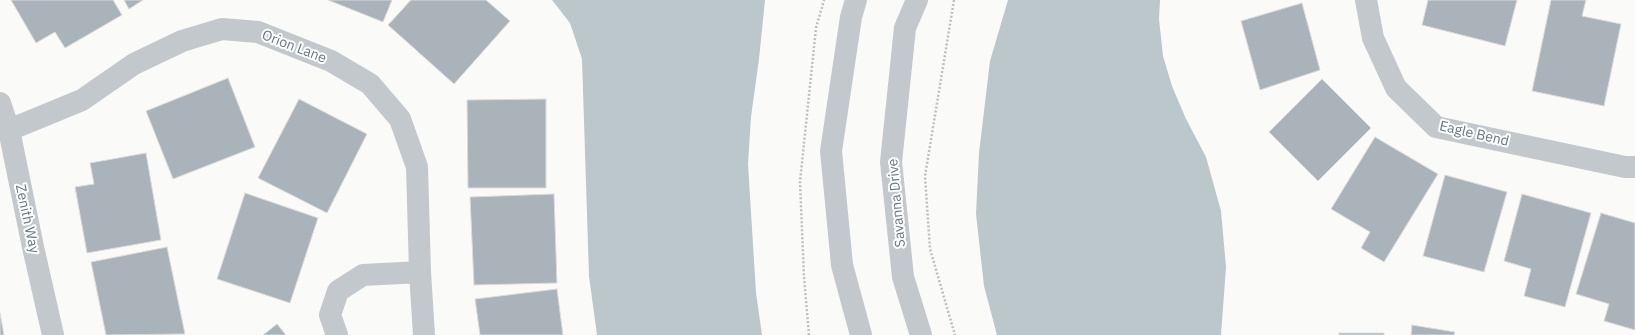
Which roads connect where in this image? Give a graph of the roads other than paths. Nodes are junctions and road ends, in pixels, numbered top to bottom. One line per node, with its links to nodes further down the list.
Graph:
1 (856, 0): 11 (street)
2 (916, 0): 12 (street, Savanna Drive)
3 (1366, 0): 6 (street, Eagle Bend)
4 (0, 103): 5 (street, Zenith Way)
5 (9, 130): 7 (street, Orion Lane); 8 (street, Zenith Way)
6 (1635, 167)
7 (420, 272): 9 (street); 10 (street, Orion Lane)
8 (53, 335)
9 (337, 335)
10 (424, 335)
11 (862, 335)
12 (921, 335)

